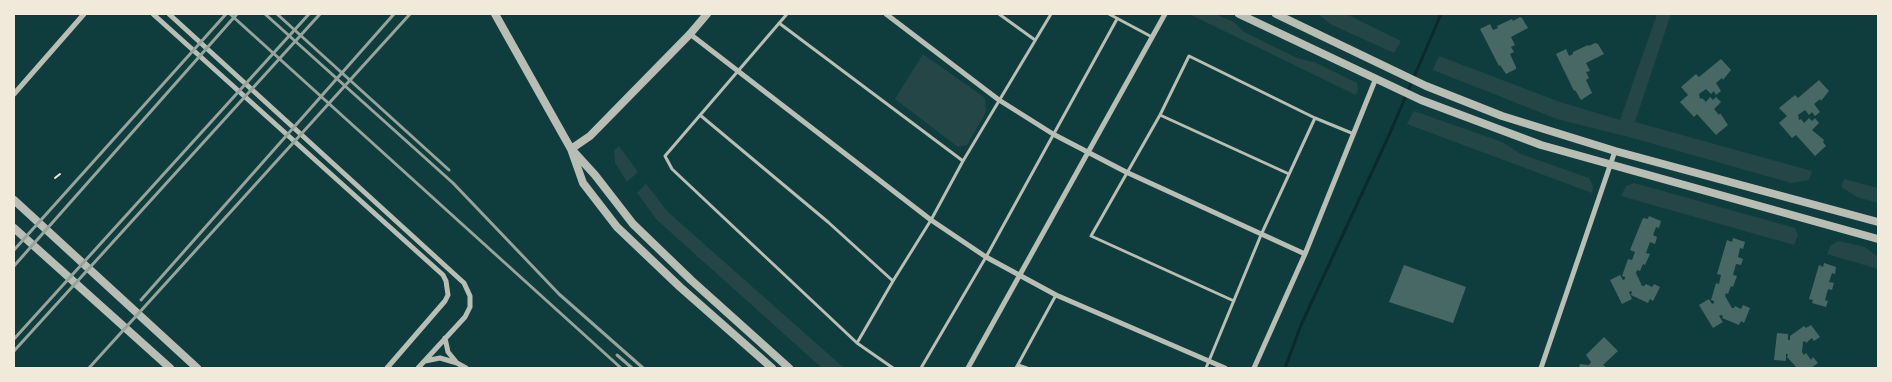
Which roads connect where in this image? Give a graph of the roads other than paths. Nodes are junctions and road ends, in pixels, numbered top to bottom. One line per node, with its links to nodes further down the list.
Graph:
1 (84, 14): 21 (street)
2 (153, 14): 55 (street)
3 (169, 14): 47 (street)
4 (495, 14): 28 (street)
5 (707, 14): 16 (street)
6 (787, 14): 15 (lane)
7 (886, 14): 22 (street)
8 (999, 14): 18 (lane)
9 (1051, 14): 18 (lane)
10 (1109, 14): 14 (lane)
11 (1165, 14): 17 (street)
12 (1239, 14): 20 (street)
13 (1276, 14): 29 (street)
14 (1117, 19): 17 (lane); 26 (lane)
15 (779, 22): 19 (lane); 31 (lane)
16 (690, 34): 19 (street); 28 (street)
17 (1153, 37): 30 (street)
18 (1035, 40): 22 (lane)
19 (737, 72): 23 (lane); 36 (street)
20 (1376, 78): 27 (street); 32 (street)
21 (14, 94)
22 (999, 100): 26 (street); 31 (lane)
23 (700, 115): 44 (lane); 48 (lane)
24 (1160, 115): 25 (lane); 33 (lane); 34 (lane)
25 (1315, 118): 27 (lane); 34 (lane)
26 (1053, 134): 30 (street); 42 (lane)
27 (1354, 134): 41 (street)
28 (572, 149): 58 (street); 59 (street)
29 (1615, 151): 32 (street); 37 (street)
30 (1088, 153): 33 (street); 43 (street)
31 (963, 161): 36 (lane)
32 (1611, 164): 40 (street); 67 (street)
33 (1126, 172): 39 (street); 46 (lane)
34 (1289, 174): 39 (lane)
35 (14, 200): 54 (street)
36 (931, 220): 42 (street); 44 (lane)
37 (1878, 222)
38 (14, 228): 53 (street)
39 (1261, 235): 41 (street); 46 (lane)
40 (1878, 239)
41 (1305, 254): 66 (street)
42 (986, 257): 43 (street); 61 (lane)
43 (1018, 276): 45 (street); 62 (street)
44 (893, 281): 48 (lane)
45 (1056, 295): 50 (street); 52 (lane)
46 (1234, 301): 50 (lane)
47 (445, 338): 49 (street); 51 (street)
48 (857, 344): 60 (lane)
49 (424, 361): 51 (street); 56 (street)
50 (1209, 361): 64 (lane); 65 (street)
51 (456, 363): 57 (street)
52 (1017, 366): 63 (lane)
53 (170, 368)
54 (197, 368)
55 (387, 368)
56 (418, 368)
57 (466, 368)
58 (772, 368)
59 (789, 368)
60 (893, 368)
61 (921, 368)
62 (968, 368)
63 (1027, 368)
64 (1206, 368)
65 (1225, 368)
66 (1254, 368)
67 (1541, 368)

